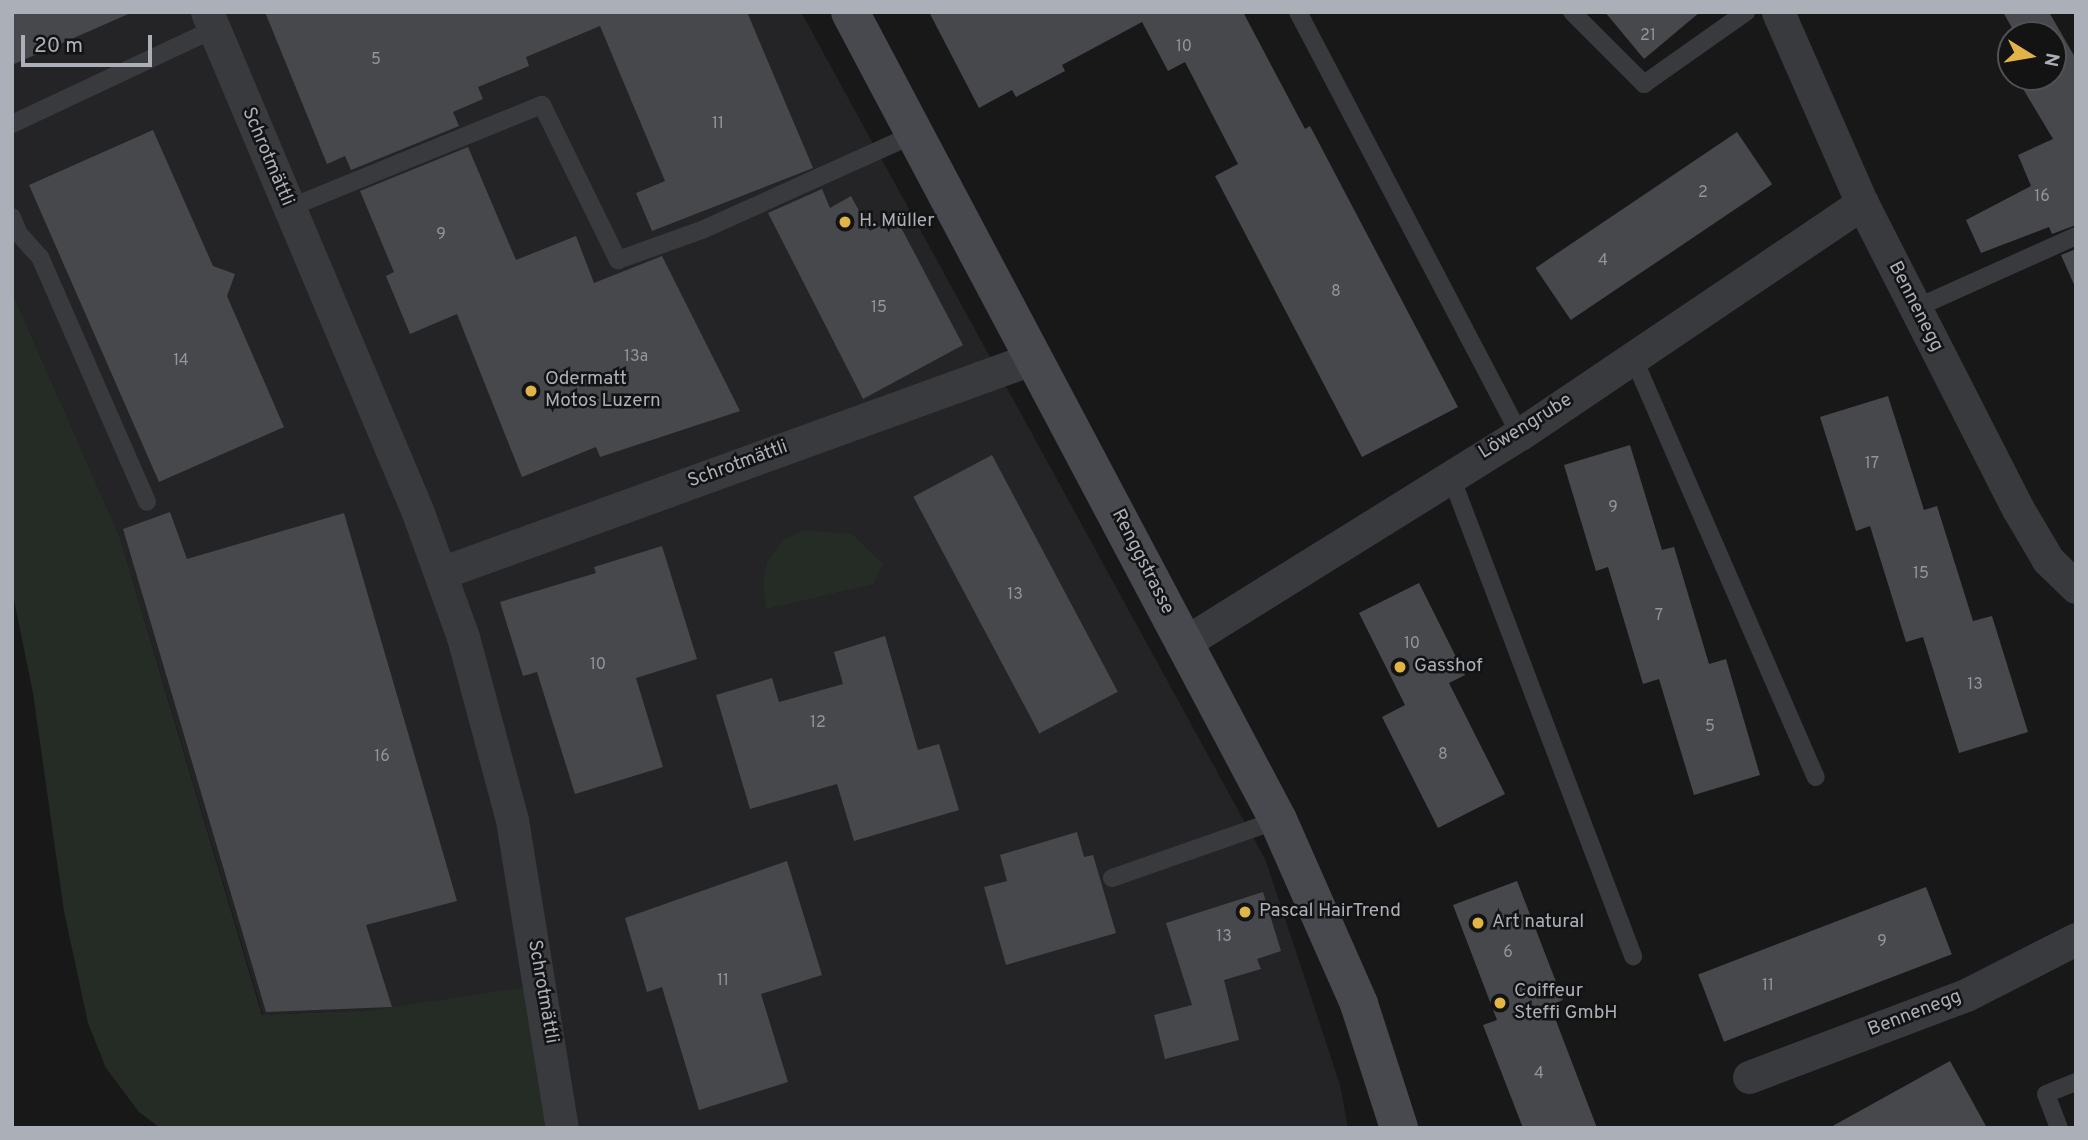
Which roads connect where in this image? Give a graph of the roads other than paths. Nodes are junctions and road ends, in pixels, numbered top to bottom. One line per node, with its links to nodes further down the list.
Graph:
1 (850, 12): 8 (main road, Renggstrasse)
2 (1298, 12): 16 (lane)
3 (1572, 12): 4 (lane)
4 (1746, 12)
5 (1778, 12): 9 (street, Bennenegg)
6 (210, 20): 7 (lane); 10 (street, Schrotmättli)
7 (12, 124)
8 (915, 134): 10 (lane); 15 (main road, Renggstrasse)
9 (1862, 203): 13 (street, Bennenegg); 14 (street, Löwengrube)
10 (289, 208): 19 (street, Schrotmättli)
11 (12, 217): 18 (lane)
12 (2076, 236): 13 (lane)
13 (1916, 308): 20 (street, Bennenegg)
14 (1633, 357): 16 (street, Löwengrube); 22 (lane)
15 (1034, 358): 19 (street, Schrotmättli); 21 (main road, Renggstrasse)
16 (1520, 434): 17 (street, Löwengrube)
17 (1450, 474): 21 (street, Löwengrube); 26 (lane)
18 (147, 502)
19 (441, 573): 29 (street, Schrotmättli)
20 (2076, 587)
21 (1184, 643): 23 (main road, Renggstrasse)
22 (1816, 777)
23 (1278, 820): 24 (lane); 30 (main road, Renggstrasse)
24 (1112, 878)
25 (2076, 939): 27 (street, Bennenegg)
26 (1633, 956)
27 (1749, 1077)
28 (2076, 1082): 31 (lane)
29 (562, 1128)
30 (1399, 1128)
31 (2059, 1128)

